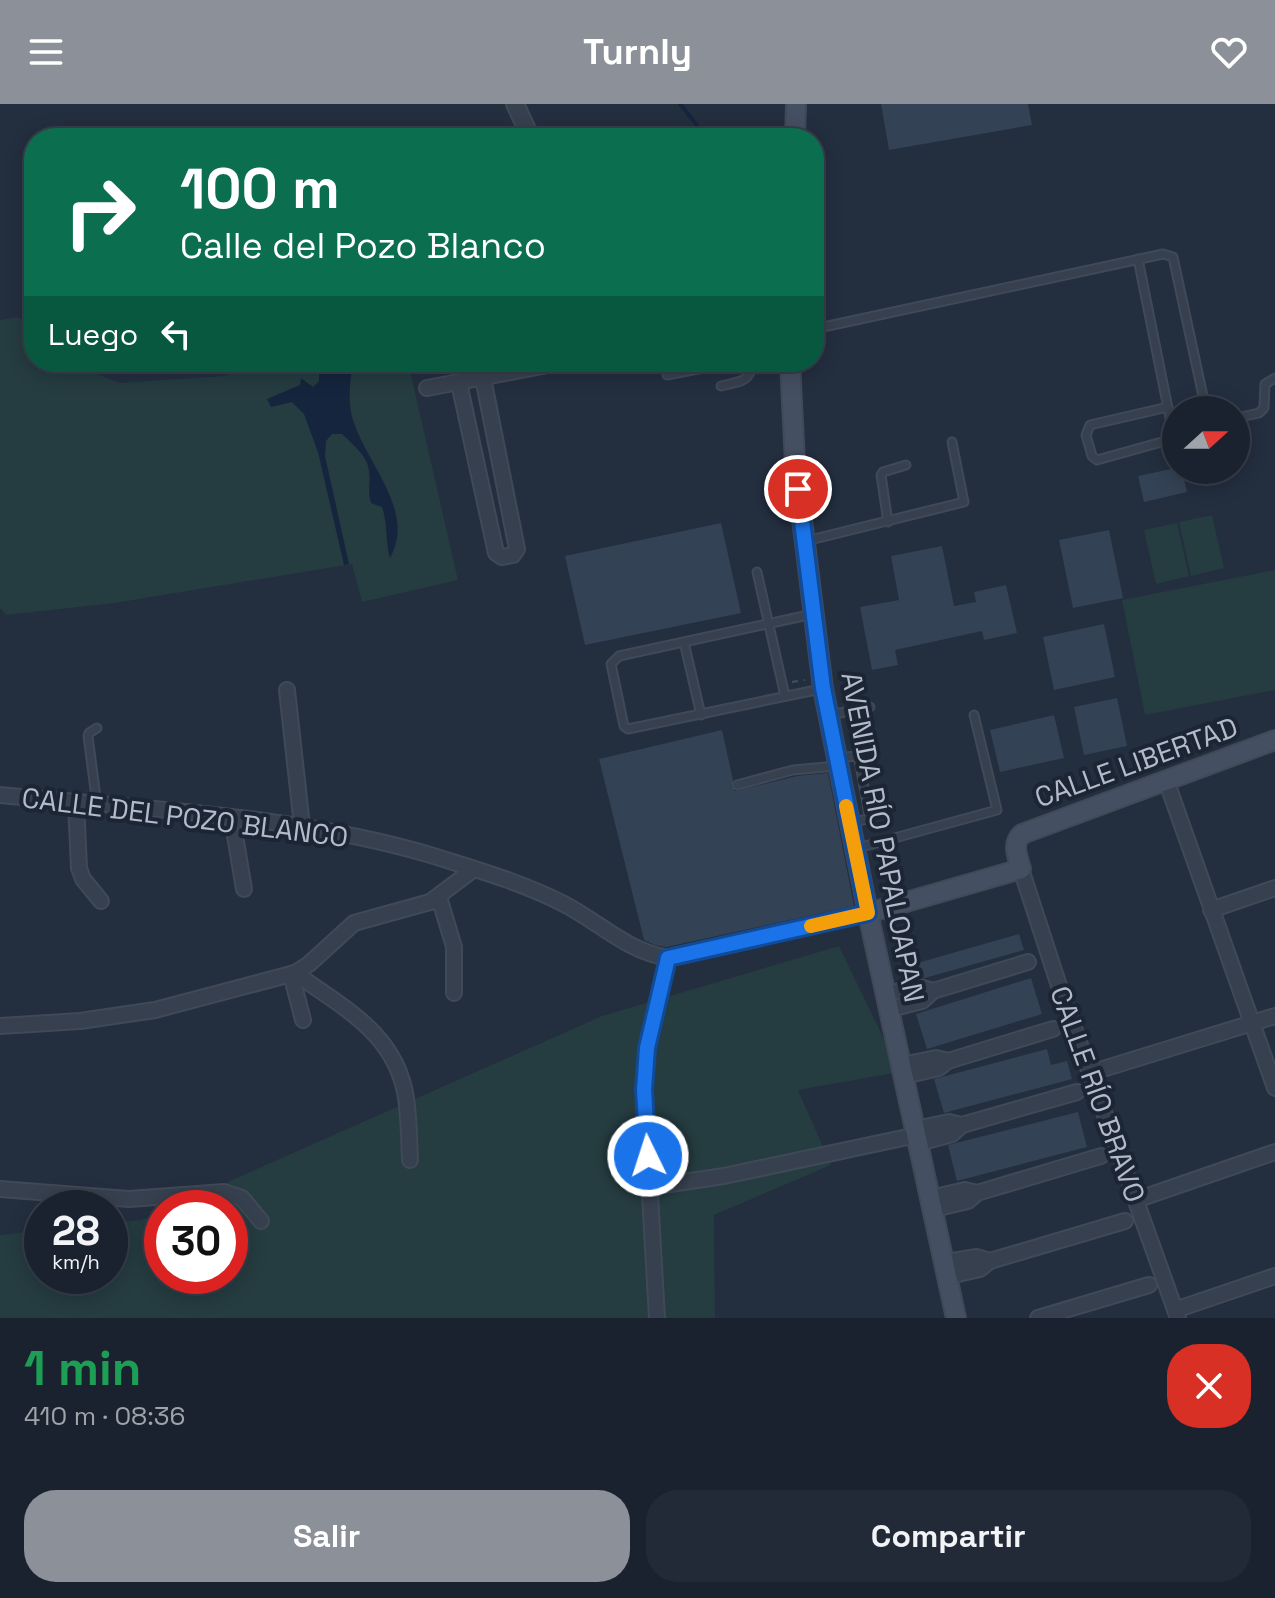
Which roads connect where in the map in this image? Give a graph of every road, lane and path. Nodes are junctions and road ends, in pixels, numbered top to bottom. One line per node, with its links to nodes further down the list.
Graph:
1 (515, 104): 3 (street)
2 (796, 104): 4 (main road)
3 (526, 128)
4 (795, 128)
5 (1138, 259): 6 (lane); 17 (lane); 18 (lane)
6 (824, 327)
7 (513, 372): 12 (street)
8 (682, 372): 11 (lane)
9 (749, 372): 15 (lane)
10 (790, 372): 25 (main road, AVENIDA RÍO PAPALOAPAN)
11 (667, 375)
12 (483, 378): 14 (street); 14 (street)
13 (1275, 378): 20 (lane)
14 (459, 383): 16 (street)
15 (721, 386)
16 (427, 388)
17 (1166, 396)
18 (1203, 396)
19 (1162, 408): 22 (lane)
20 (1250, 415)
21 (952, 442): 24 (lane)
22 (1162, 442)
23 (906, 465): 24 (lane)
24 (888, 522): 25 (lane)
25 (804, 542): 27 (main road, AVENIDA RÍO PAPALOAPAN)
26 (757, 572): 28 (lane)
27 (813, 614): 28 (lane); 30 (main road, AVENIDA RÍO PAPALOAPAN)
28 (769, 623): 29 (lane); 32 (lane)
29 (684, 642): 34 (lane); 34 (lane)
30 (823, 688): 32 (lane); 36 (main road, AVENIDA RÍO PAPALOAPAN)
31 (287, 690): 46 (street)
32 (785, 696): 34 (lane)
33 (870, 707): 36 (lane)
34 (701, 715)
35 (974, 715): 47 (lane)
36 (828, 716): 39 (main road, AVENIDA RÍO PAPALOAPAN)
37 (97, 728): 44 (lane)
38 (1275, 740): 40 (main road, CALLE LIBERTAD)
39 (837, 762): 41 (lane); 47 (main road, AVENIDA RÍO PAPALOAPAN)
40 (1166, 780): 49 (main road, CALLE LIBERTAD); 54 (street)
41 (737, 785)
42 (0, 795): 43 (street, CALLE DEL POZO BLANCO)
43 (76, 803): 44 (street, CALLE DEL POZO BLANCO); 53 (street)
44 (97, 805): 45 (street, CALLE DEL POZO BLANCO)
45 (232, 818): 46 (street, CALLE DEL POZO BLANCO); 51 (street)
46 (302, 826): 48 (street, CALLE DEL POZO BLANCO)
47 (855, 848): 55 (main road, AVENIDA RÍO PAPALOAPAN)
48 (474, 869): 52 (street); 56 (street, CALLE DEL POZO BLANCO)
49 (1021, 869): 55 (main road); 67 (street, CALLE RÍO BRAVO)
50 (1275, 888): 54 (street)
51 (244, 889)
52 (439, 897): 58 (street); 59 (street)
53 (101, 901)
54 (1211, 910): 63 (street)
55 (868, 913): 56 (street, CALLE DEL POZO BLANCO); 60 (main road, AVENIDA RÍO PAPALOAPAN)
56 (668, 958): 74 (street)
57 (1028, 962): 60 (street)
58 (293, 973): 62 (street); 64 (street); 73 (street)
59 (454, 993)
60 (888, 1002): 66 (main road, AVENIDA RÍO PAPALOAPAN)
61 (1275, 1016): 63 (street)
62 (303, 1020)
63 (1252, 1023): 67 (street); 68 (street)
64 (0, 1026)
65 (1053, 1029): 66 (street)
66 (903, 1071): 70 (main road, AVENIDA RÍO PAPALOAPAN)
67 (1090, 1073): 76 (street, CALLE RÍO BRAVO)
68 (1275, 1088)
69 (1077, 1092): 70 (street)
70 (917, 1136): 74 (street); 77 (main road, AVENIDA RÍO PAPALOAPAN)
71 (1275, 1152): 76 (street)
72 (1101, 1156): 77 (street)
73 (410, 1160)
74 (650, 1187): 84 (street)
75 (0, 1189): 78 (street)
76 (1136, 1200): 83 (street, CALLE RÍO BRAVO)
77 (932, 1204): 80 (main road, AVENIDA RÍO PAPALOAPAN)
78 (261, 1221)
79 (1125, 1221): 80 (street)
80 (947, 1269): 85 (main road, AVENIDA RÍO PAPALOAPAN)
81 (1275, 1276): 83 (street)
82 (1149, 1285): 86 (street)
83 (1177, 1314)
84 (657, 1318)
85 (956, 1318)
86 (1038, 1318)

